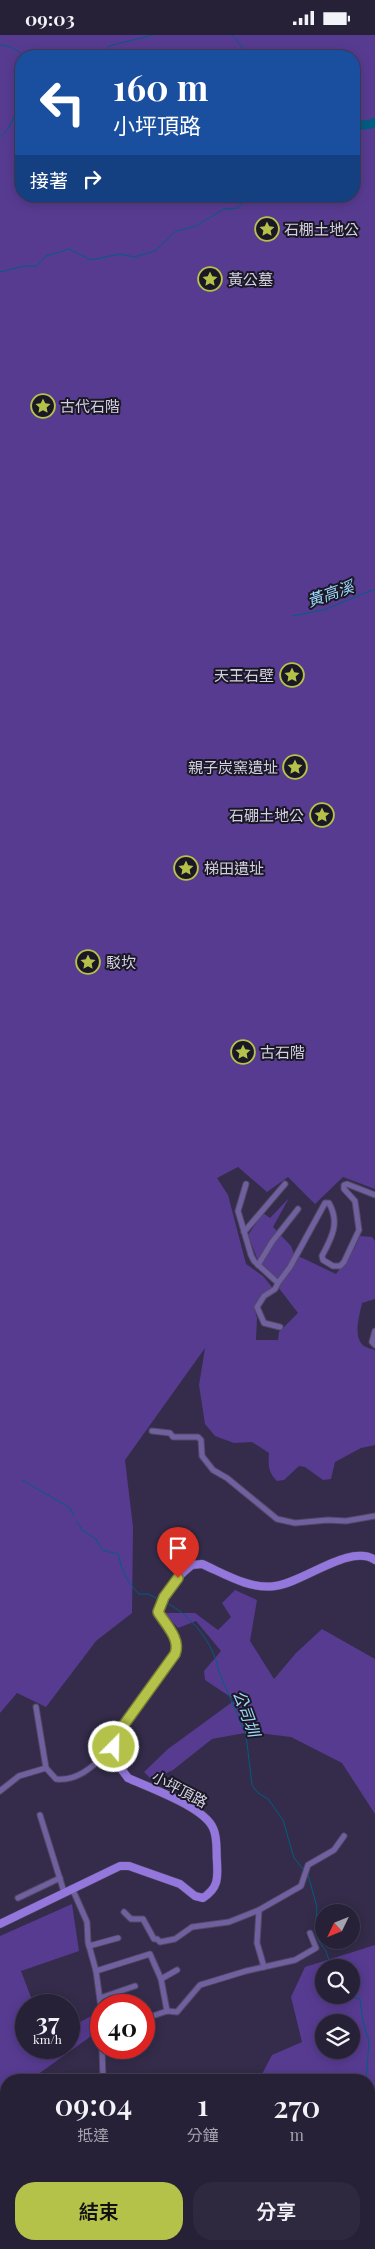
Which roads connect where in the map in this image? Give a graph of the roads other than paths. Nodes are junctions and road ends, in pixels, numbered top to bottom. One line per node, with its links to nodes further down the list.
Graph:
1 (246, 1184): 5 (street)
2 (285, 1184): 5 (street)
3 (375, 1195): 7 (street)
4 (298, 1209): 6 (street)
5 (244, 1232): 6 (street)
6 (258, 1265): 7 (street)
7 (278, 1283): 8 (street)
8 (280, 1327)
9 (375, 1331): 10 (street)
10 (375, 1345)
11 (152, 1431): 12 (street)
12 (375, 1516)
13 (374, 1557): 15 (street)
14 (36, 1707): 16 (street)
15 (114, 1747): 16 (street); 21 (street, 小坪頂路)
16 (46, 1768): 17 (street)
17 (0, 1791)
18 (40, 1815): 20 (street)
19 (344, 1836): 24 (street)
20 (60, 1878): 22 (street); 23 (street)
21 (72, 1888): 22 (street, 小坪頂路); 29 (street)
22 (64, 1892): 26 (street, 小坪頂路)
23 (18, 1897)
24 (259, 1910): 25 (street); 30 (street)
25 (124, 1912)
26 (0, 1924)
27 (310, 1933): 30 (street)
28 (118, 1938): 29 (street)
29 (89, 1946): 32 (street)
30 (264, 1967): 37 (street)
31 (177, 1970): 33 (street)
32 (96, 1971): 33 (street); 35 (street)
33 (161, 1979): 37 (street)
34 (135, 1986): 36 (street)
35 (99, 1994)
36 (112, 1994)
37 (166, 2011): 38 (street)
38 (155, 2015)
39 (102, 2059): 40 (street)
40 (103, 2074)

